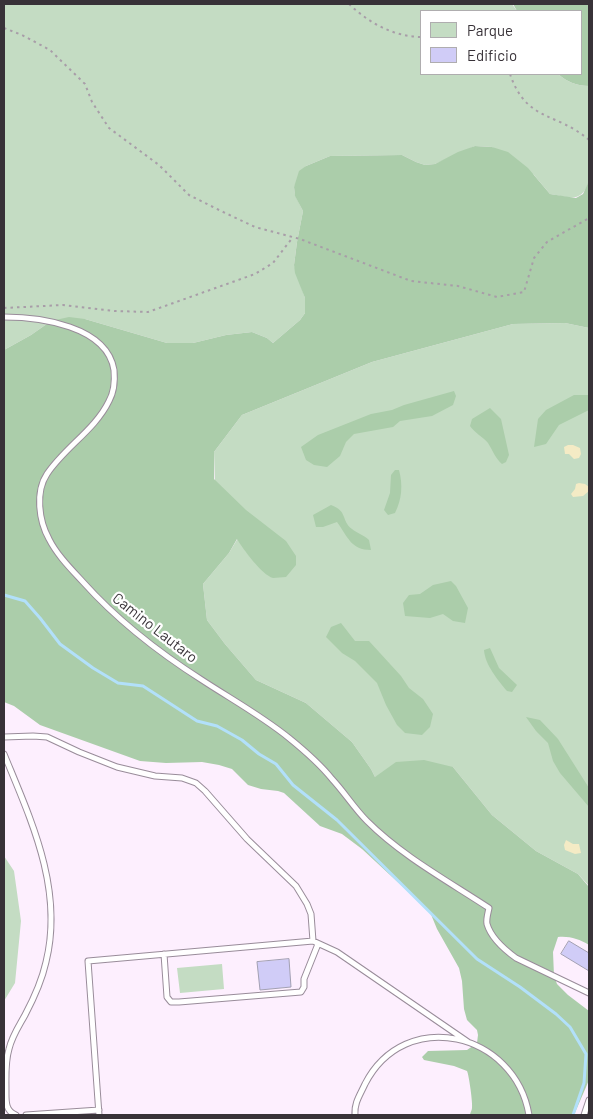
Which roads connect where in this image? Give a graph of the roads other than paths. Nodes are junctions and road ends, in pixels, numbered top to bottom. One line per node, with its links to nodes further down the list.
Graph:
1 (4, 317): 6 (lane, Camino Lautaro)
2 (4, 738): 4 (lane)
3 (4, 754): 10 (lane)
4 (315, 942): 5 (lane); 5 (lane); 7 (lane)
5 (164, 954): 9 (lane)
6 (589, 993)
7 (468, 1042): 12 (lane); 13 (lane)
8 (589, 1100): 14 (lane)
9 (99, 1113): 11 (lane)
10 (16, 1115)
11 (26, 1115)
12 (355, 1115)
13 (528, 1115)
14 (584, 1115)

